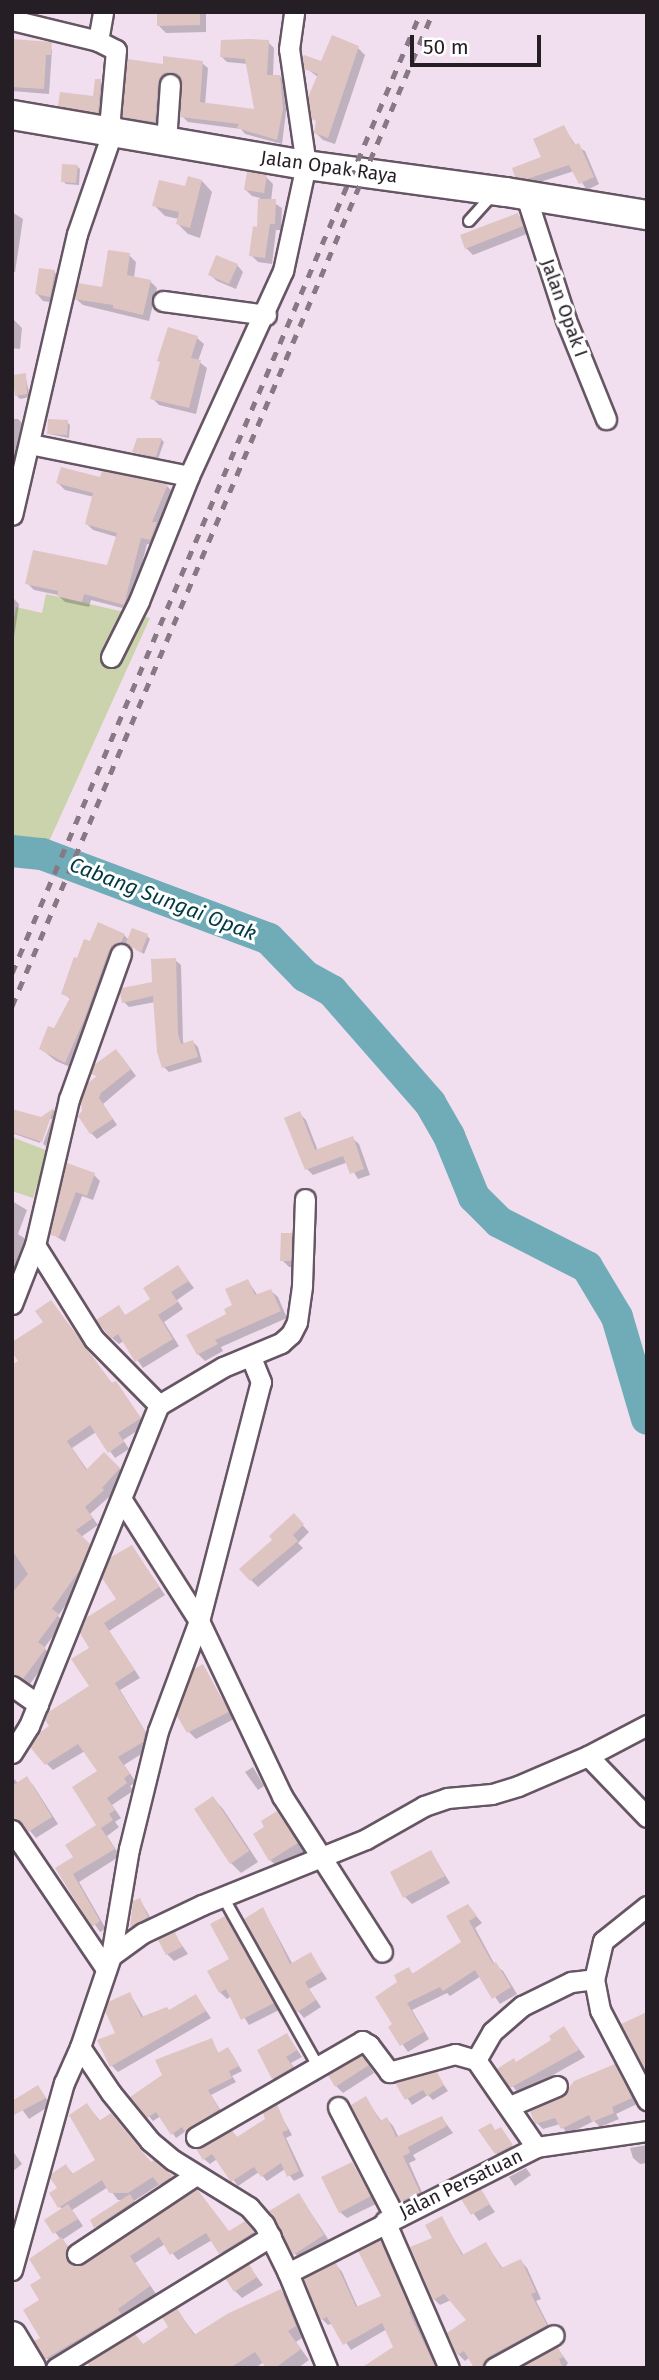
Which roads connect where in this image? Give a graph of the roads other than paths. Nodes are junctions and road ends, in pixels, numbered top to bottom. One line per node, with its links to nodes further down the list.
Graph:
1 (103, 12): 4 (street)
2 (294, 12): 9 (street)
3 (12, 20): 4 (street)
4 (98, 41): 7 (street)
5 (170, 84): 8 (street)
6 (12, 115): 7 (street, Jalan Opak Raya)
7 (112, 133): 8 (street, Jalan Opak Raya); 17 (street)
8 (166, 142): 9 (street, Jalan Opak Raya)
9 (306, 165): 10 (street, Jalan Opak Raya); 15 (street)
10 (495, 191): 11 (street, Jalan Opak Raya); 13 (lane)
11 (526, 196): 12 (street, Jalan Opak Raya); 16 (street, Jalan Opak I)
12 (647, 215)
13 (469, 221)
14 (163, 301): 15 (street)
15 (265, 315): 18 (street)
16 (606, 419)
17 (30, 444): 18 (street); 19 (street)
18 (189, 476): 20 (street)
19 (12, 515)
20 (111, 657)
21 (121, 954): 23 (street)
22 (305, 1199): 25 (street)
23 (35, 1245): 24 (street); 26 (street)
24 (12, 1304)
25 (250, 1357): 26 (street); 28 (street)
26 (159, 1405): 27 (street)
27 (122, 1500): 28 (street); 30 (street)
28 (199, 1621): 36 (street); 40 (street)
29 (12, 1686): 30 (street)
30 (38, 1704): 32 (street)
31 (647, 1724): 33 (street)
32 (12, 1753)
33 (588, 1756): 34 (street); 36 (street)
34 (647, 1817)
35 (12, 1830): 40 (street)
36 (321, 1857): 37 (street); 39 (street)
37 (223, 1897): 40 (street); 44 (lane)
38 (647, 1906): 41 (street)
39 (382, 1952)
40 (104, 1960): 42 (street)
41 (594, 1979): 43 (street); 46 (street)
42 (80, 2046): 52 (street); 56 (street)
43 (476, 2060): 44 (street); 47 (street)
44 (318, 2066): 50 (street)
45 (557, 2086): 47 (street)
46 (647, 2100)
47 (510, 2106): 51 (street)
48 (338, 2107): 53 (street)
49 (647, 2131): 51 (street, Jalan Persatuan)
50 (196, 2137)
51 (536, 2147): 53 (street, Jalan Persatuan)
52 (196, 2175): 54 (street); 55 (street)
53 (390, 2219): 57 (street, Jalan Persatuan); 63 (street)
54 (271, 2236): 57 (street); 61 (street)
55 (77, 2254)
56 (12, 2270)
57 (288, 2273): 62 (street)
58 (554, 2335): 64 (street)
59 (12, 2336): 60 (street)
60 (31, 2368)
61 (56, 2368)
62 (327, 2368)
63 (449, 2368)
64 (494, 2368)

